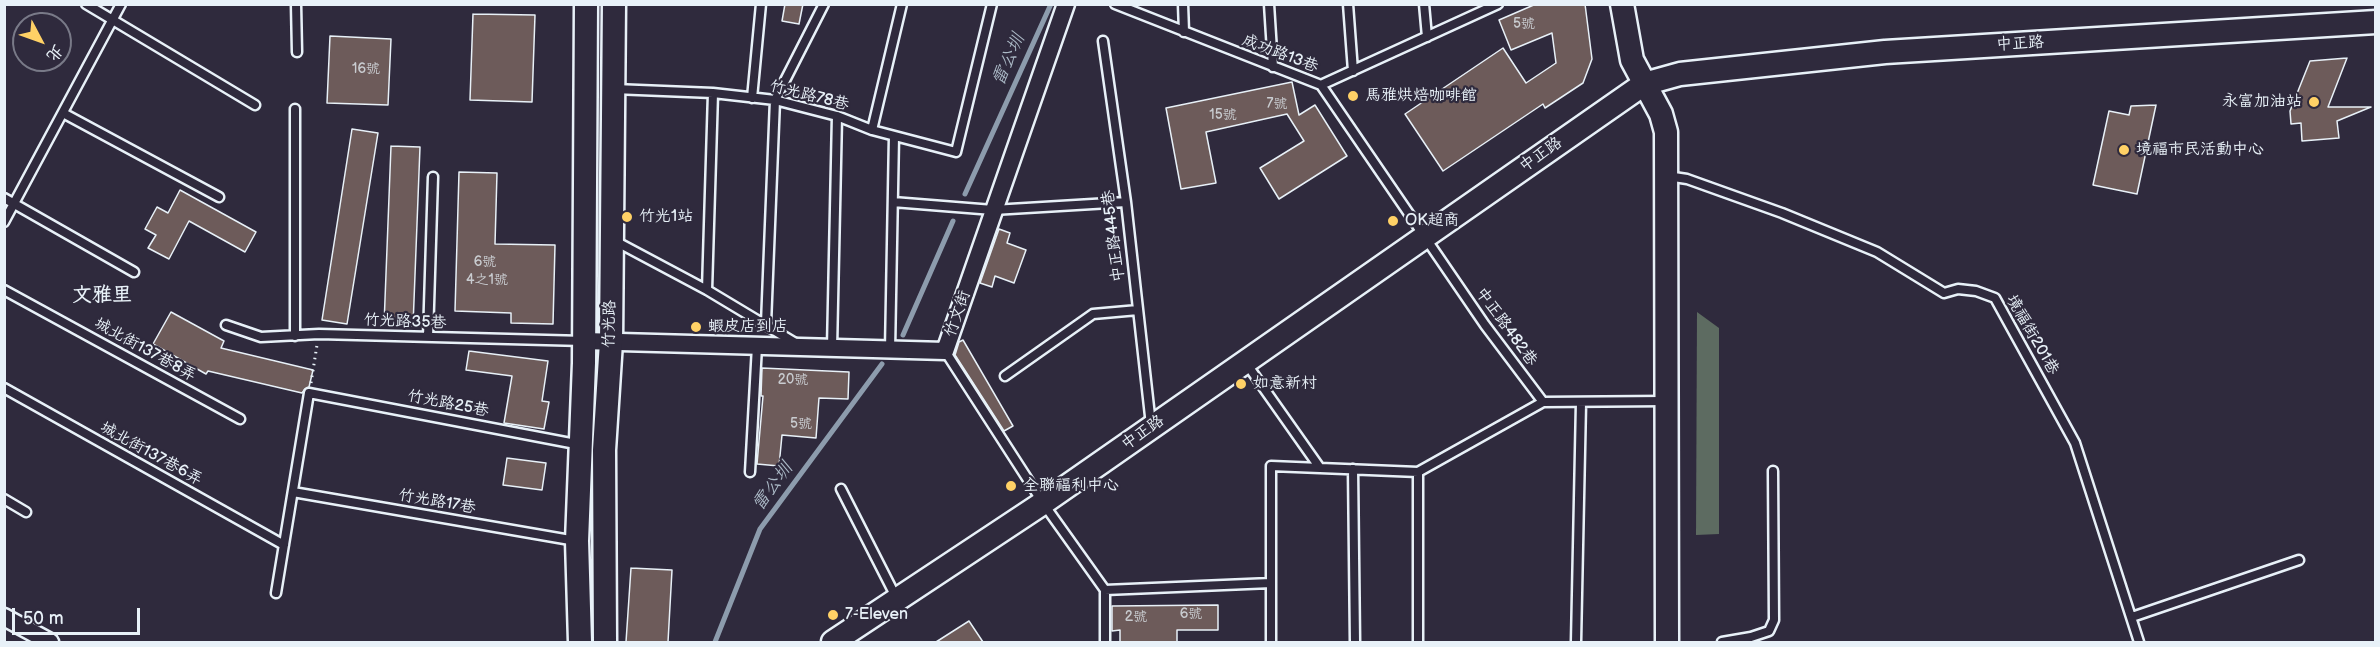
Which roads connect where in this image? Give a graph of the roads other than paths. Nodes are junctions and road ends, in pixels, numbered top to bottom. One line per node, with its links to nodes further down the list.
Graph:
1 (86, 4): 18 (lane)
2 (121, 4): 18 (lane)
3 (296, 4): 23 (lane)
4 (586, 4): 57 (street, 竹光路)
5 (614, 4): 28 (street, 竹光路)
6 (761, 4): 30 (lane)
7 (824, 4): 31 (lane)
8 (902, 4): 36 (lane)
9 (992, 4): 37 (lane, 竹光路78巷)
10 (1066, 4): 45 (street, 竹文街)
11 (1115, 4): 20 (lane, 成功路13巷)
12 (1183, 4): 20 (lane)
13 (1269, 4): 24 (lane)
14 (1348, 4): 25 (lane)
15 (1425, 4): 21 (lane)
16 (1498, 4): 21 (lane, 成功路13巷)
17 (1622, 4): 26 (street)
18 (113, 20): 32 (lane); 34 (lane)
19 (2376, 22): 26 (street, 中正路)
20 (1184, 32): 24 (lane, 成功路13巷)
21 (1427, 37): 25 (lane, 成功路13巷)
22 (1103, 41): 43 (lane, 中正路445巷)
23 (297, 52)
24 (1273, 67): 27 (lane, 成功路13巷)
25 (1353, 71): 27 (lane, 成功路13巷)
26 (1644, 84): 38 (street); 47 (street, 中正路)
27 (1321, 86): 47 (lane, 中正路482巷)
28 (614, 89): 29 (lane, 竹光路78巷); 48 (street, 竹光路)
29 (713, 93): 30 (lane, 竹光路78巷); 51 (lane)
30 (752, 98): 31 (lane, 竹光路78巷)
31 (775, 100): 35 (lane, 竹光路78巷); 53 (lane)
32 (255, 105)
33 (295, 109): 55 (lane)
34 (63, 113): 40 (lane); 44 (lane)
35 (837, 116): 36 (lane, 竹光路78巷); 61 (lane)
36 (872, 130): 37 (lane, 竹光路78巷)
37 (894, 136): 42 (lane)
38 (1666, 176): 67 (street); 91 (lane, 境福街201巷)
39 (433, 177): 56 (lane)
40 (219, 197)
41 (4, 198): 44 (lane)
42 (893, 202): 45 (lane); 62 (lane)
43 (1126, 202): 45 (lane); 52 (lane, 中正路445巷)
44 (15, 204): 46 (lane); 49 (lane)
45 (993, 210): 63 (street, 竹文街)
46 (4, 222)
47 (1424, 237): 64 (street, 中正路); 68 (lane, 中正路482巷)
48 (611, 238): 51 (lane); 58 (street, 竹光路)
49 (134, 272)
50 (4, 290): 70 (lane, 城北街137巷8弄)
51 (707, 290): 53 (lane)
52 (1138, 310): 65 (lane); 71 (lane, 中正路445巷)
53 (766, 324): 60 (lane)
54 (226, 325): 55 (lane, 竹光路35巷)
55 (295, 336): 56 (lane, 竹光路35巷)
56 (428, 337): 57 (lane, 竹光路35巷)
57 (584, 341): 58 (street, 竹文街); 72 (street, 竹光路)
58 (611, 342): 59 (street, 竹文街); 94 (street, 竹光路)
59 (757, 346): 60 (street, 竹文街); 76 (lane)
60 (803, 347): 61 (street, 竹文街)
61 (832, 348): 62 (street, 竹文街)
62 (890, 350): 63 (street, 竹文街)
63 (945, 351): 81 (lane)
64 (1245, 362): 71 (street, 中正路); 73 (lane)
65 (1005, 376)
66 (4, 388): 84 (lane, 城北街137巷6弄)
67 (1666, 401): 69 (lane); 101 (street)
68 (1543, 402): 69 (lane); 77 (lane)
69 (1581, 403): 100 (lane)
70 (240, 419)
71 (1152, 427): 81 (street, 中正路)
72 (581, 445): 79 (lane, 竹光路25巷); 83 (street, 竹光路)
73 (1320, 468): 74 (lane); 86 (lane)
74 (1353, 469): 77 (lane); 98 (lane)
75 (1773, 471): 102 (lane)
76 (750, 472)
77 (1418, 472): 99 (lane)
78 (842, 489): 89 (lane)
79 (293, 492): 83 (lane, 竹光路17巷); 84 (lane)
80 (4, 500): 82 (lane)
81 (1043, 503): 87 (lane); 89 (street, 中正路)
82 (26, 512)
83 (577, 541): 93 (street, 竹光路)
84 (284, 545): 88 (lane)
85 (2299, 560): 91 (lane)
86 (1271, 583): 87 (lane); 97 (lane)
87 (1105, 590): 96 (lane)
88 (276, 594)
89 (897, 600): 95 (street, 中正路)
90 (4, 617): 92 (street)
91 (2132, 617): 103 (lane, 境福街201巷)
92 (50, 642)
93 (580, 642)
94 (606, 642)
95 (834, 642)
96 (1105, 642)
97 (1271, 642)
98 (1356, 642)
99 (1418, 642)
100 (1576, 642)
101 (1667, 642)
102 (1722, 642)
103 (2139, 642)

